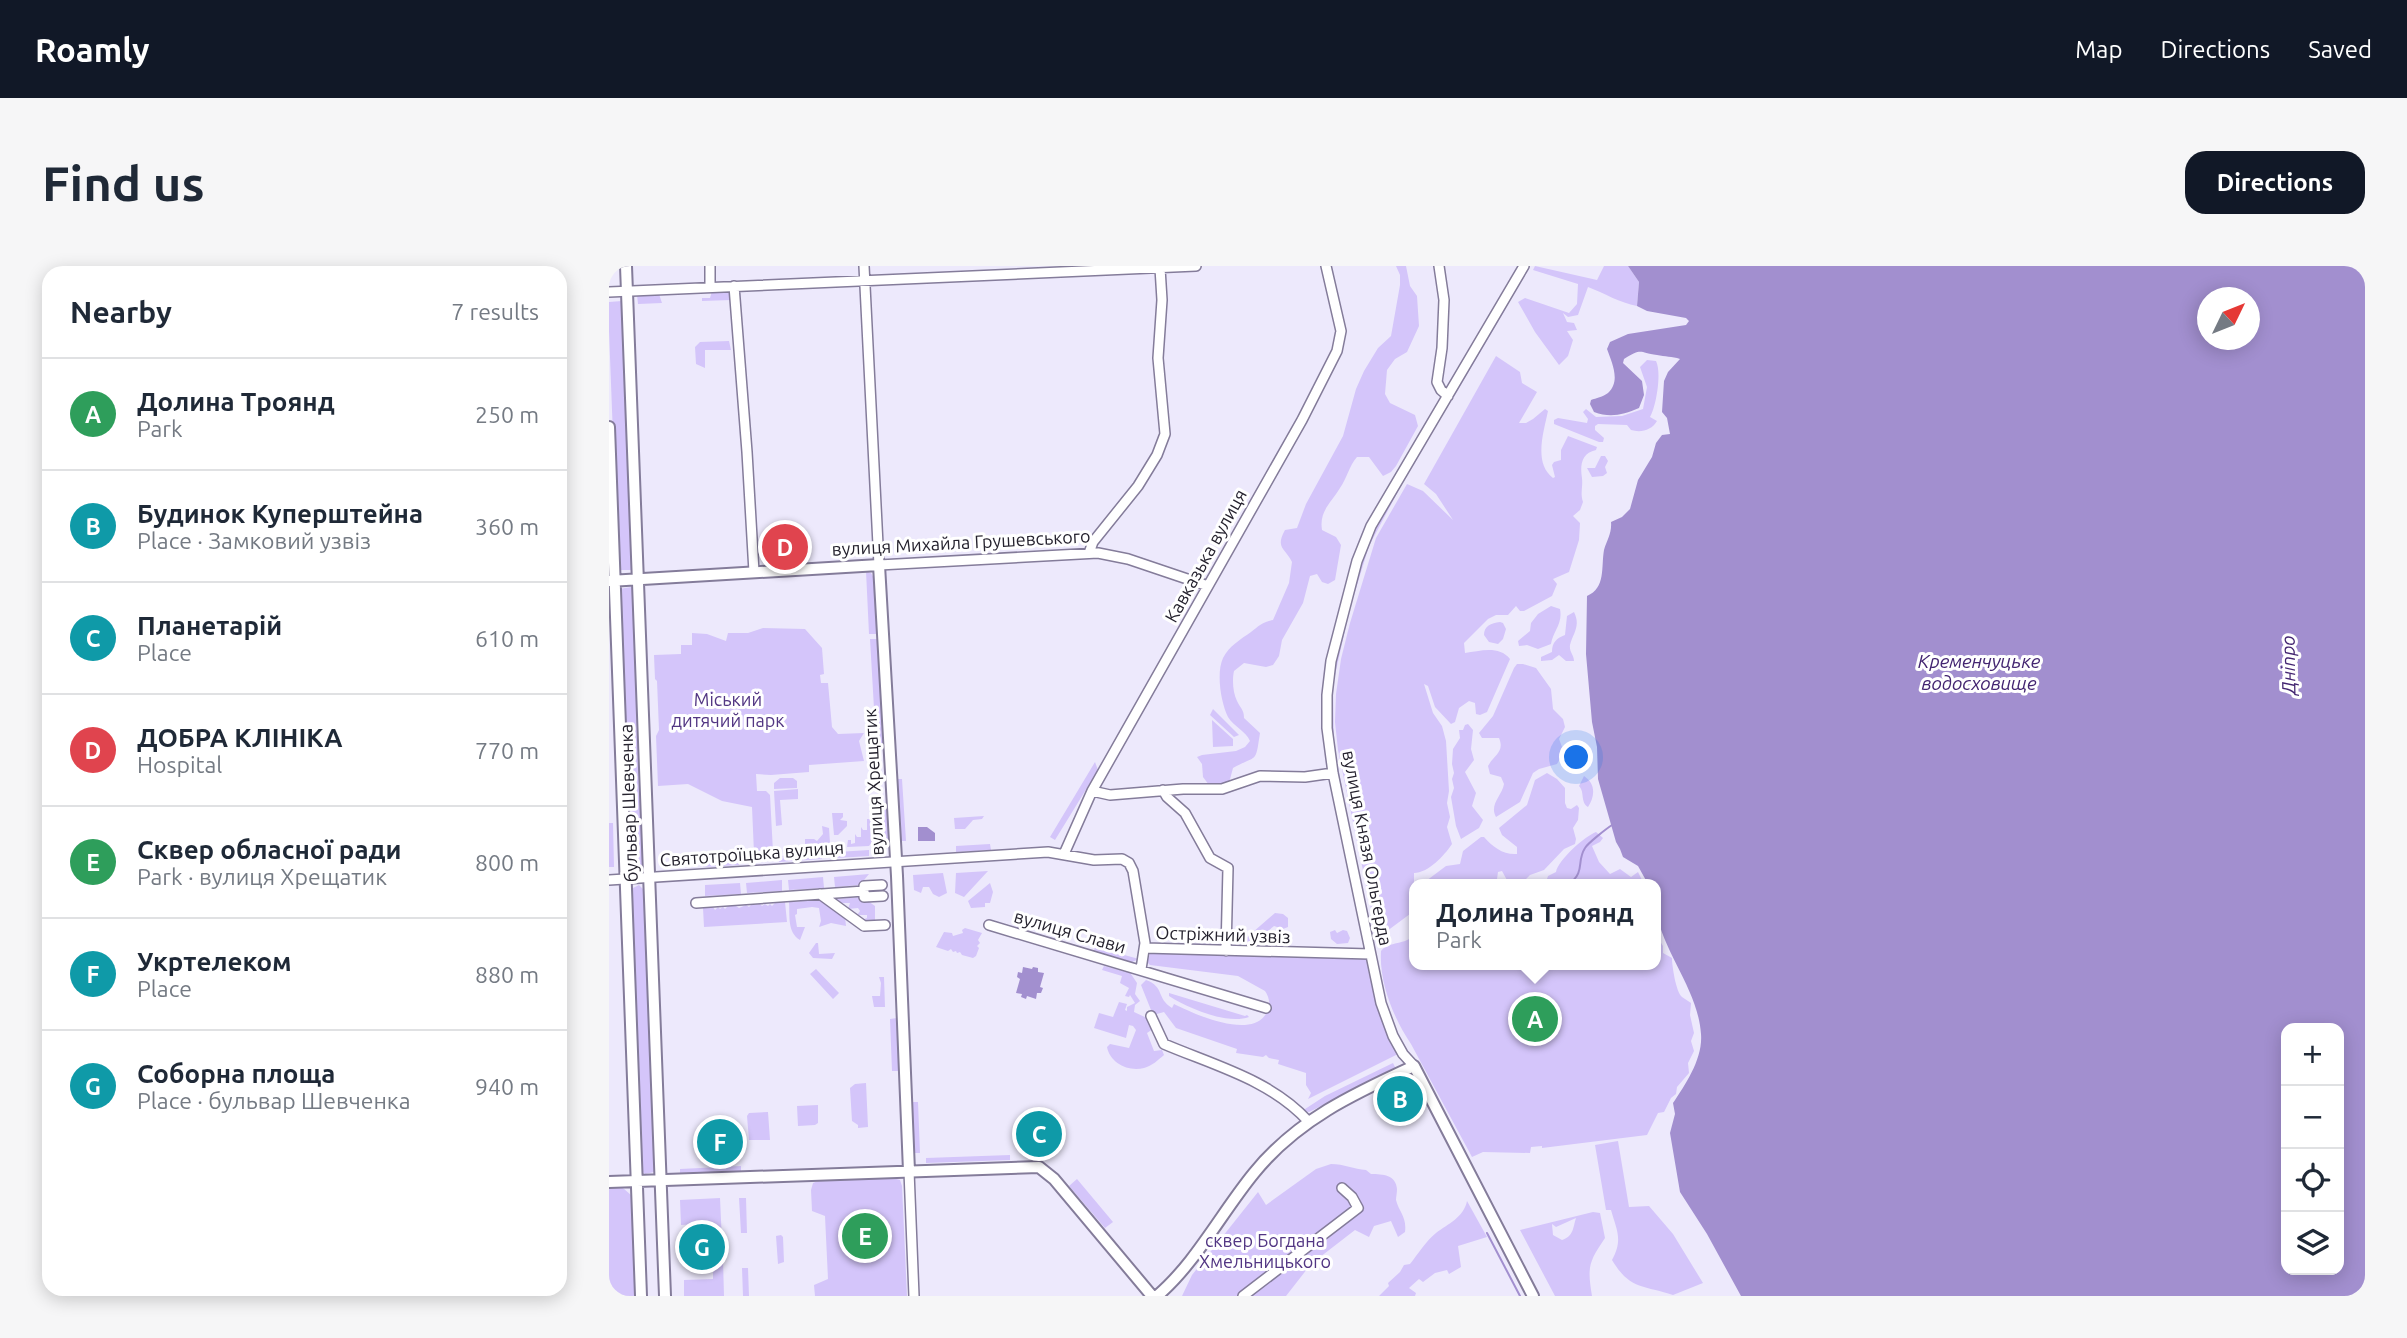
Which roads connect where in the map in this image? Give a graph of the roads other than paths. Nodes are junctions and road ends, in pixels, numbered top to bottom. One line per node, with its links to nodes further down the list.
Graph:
1 (626, 266): 13 (main road, бульвар Шевченка)
2 (710, 266): 12 (street)
3 (864, 266): 10 (street, вулиця Хрещатик)
4 (1195, 266): 8 (street)
5 (1327, 266): 22 (street, Кавказька вулиця)
6 (1439, 266): 15 (street)
7 (1524, 266): 15 (street, вулиця Князя Ольгерда)
8 (1160, 268): 9 (street); 17 (street)
9 (1059, 269): 10 (street)
10 (865, 280): 11 (street); 18 (street, вулиця Хрещатик)
11 (734, 286): 12 (street); 19 (street)
12 (710, 287): 13 (street)
13 (627, 290): 14 (street); 20 (main road, бульвар Шевченка)
14 (609, 292)
15 (1448, 396): 23 (street, вулиця Князя Ольгерда)
16 (609, 427): 21 (main road, бульвар Шевченка)
17 (1089, 553): 18 (street, вулиця Михайла Грушевського); 22 (street, вулиця Михайла Грушевського)
18 (879, 565): 19 (main road, вулиця Михайла Грушевського); 27 (main road, вулиця Хрещатик)
19 (754, 572): 20 (main road, вулиця Михайла Грушевського)
20 (638, 579): 21 (main road, вулиця Михайла Грушевського); 28 (main road, бульвар Шевченка)
21 (611, 580): 29 (main road, бульвар Шевченка)
22 (1208, 586): 25 (street, Кавказька вулиця)
23 (1333, 773): 24 (street); 40 (street, вулиця Князя Ольгерда)
24 (1163, 790): 25 (street); 39 (street)
25 (1097, 793): 26 (street, Кавказька вулиця)
26 (1064, 855): 27 (street, Святотроїцька вулиця); 38 (street, Остріжний узвіз)
27 (896, 861): 28 (street, Святотроїцька вулиця); 46 (main road, вулиця Хрещатик)
28 (649, 877): 29 (street, Святотроїцька вулиця); 47 (main road, бульвар Шевченка)
29 (625, 879): 30 (street, Святотроїцька вулиця); 48 (main road, бульвар Шевченка)
30 (609, 880)
31 (882, 885): 32 (street)
32 (864, 891): 33 (street); 34 (street)
33 (820, 894): 35 (street); 36 (street)
34 (883, 896)
35 (695, 903)
36 (885, 925)
37 (989, 925): 41 (street, вулиця Слави)
38 (1145, 948): 39 (street, Остріжний узвіз); 41 (street)
39 (1226, 951): 40 (street, Остріжний узвіз)
40 (1370, 954): 44 (street, вулиця Князя Ольгерда)
41 (1141, 969): 42 (street, вулиця Слави)
42 (1266, 1008)
43 (1150, 1016): 45 (street)
44 (1414, 1066): 45 (main road); 56 (main road, вулиця Князя Ольгерда)
45 (1308, 1121): 54 (main road)
46 (909, 1171): 47 (main road); 53 (street, вулиця Хрещатик); 54 (main road)
47 (660, 1180): 48 (main road); 52 (main road, бульвар Шевченка)
48 (637, 1181): 49 (main road); 51 (main road, бульвар Шевченка)
49 (609, 1182)
50 (1342, 1188): 55 (street)
51 (641, 1296)
52 (665, 1296)
53 (913, 1296)
54 (1154, 1296)
55 (1243, 1296)
56 (1534, 1296)

